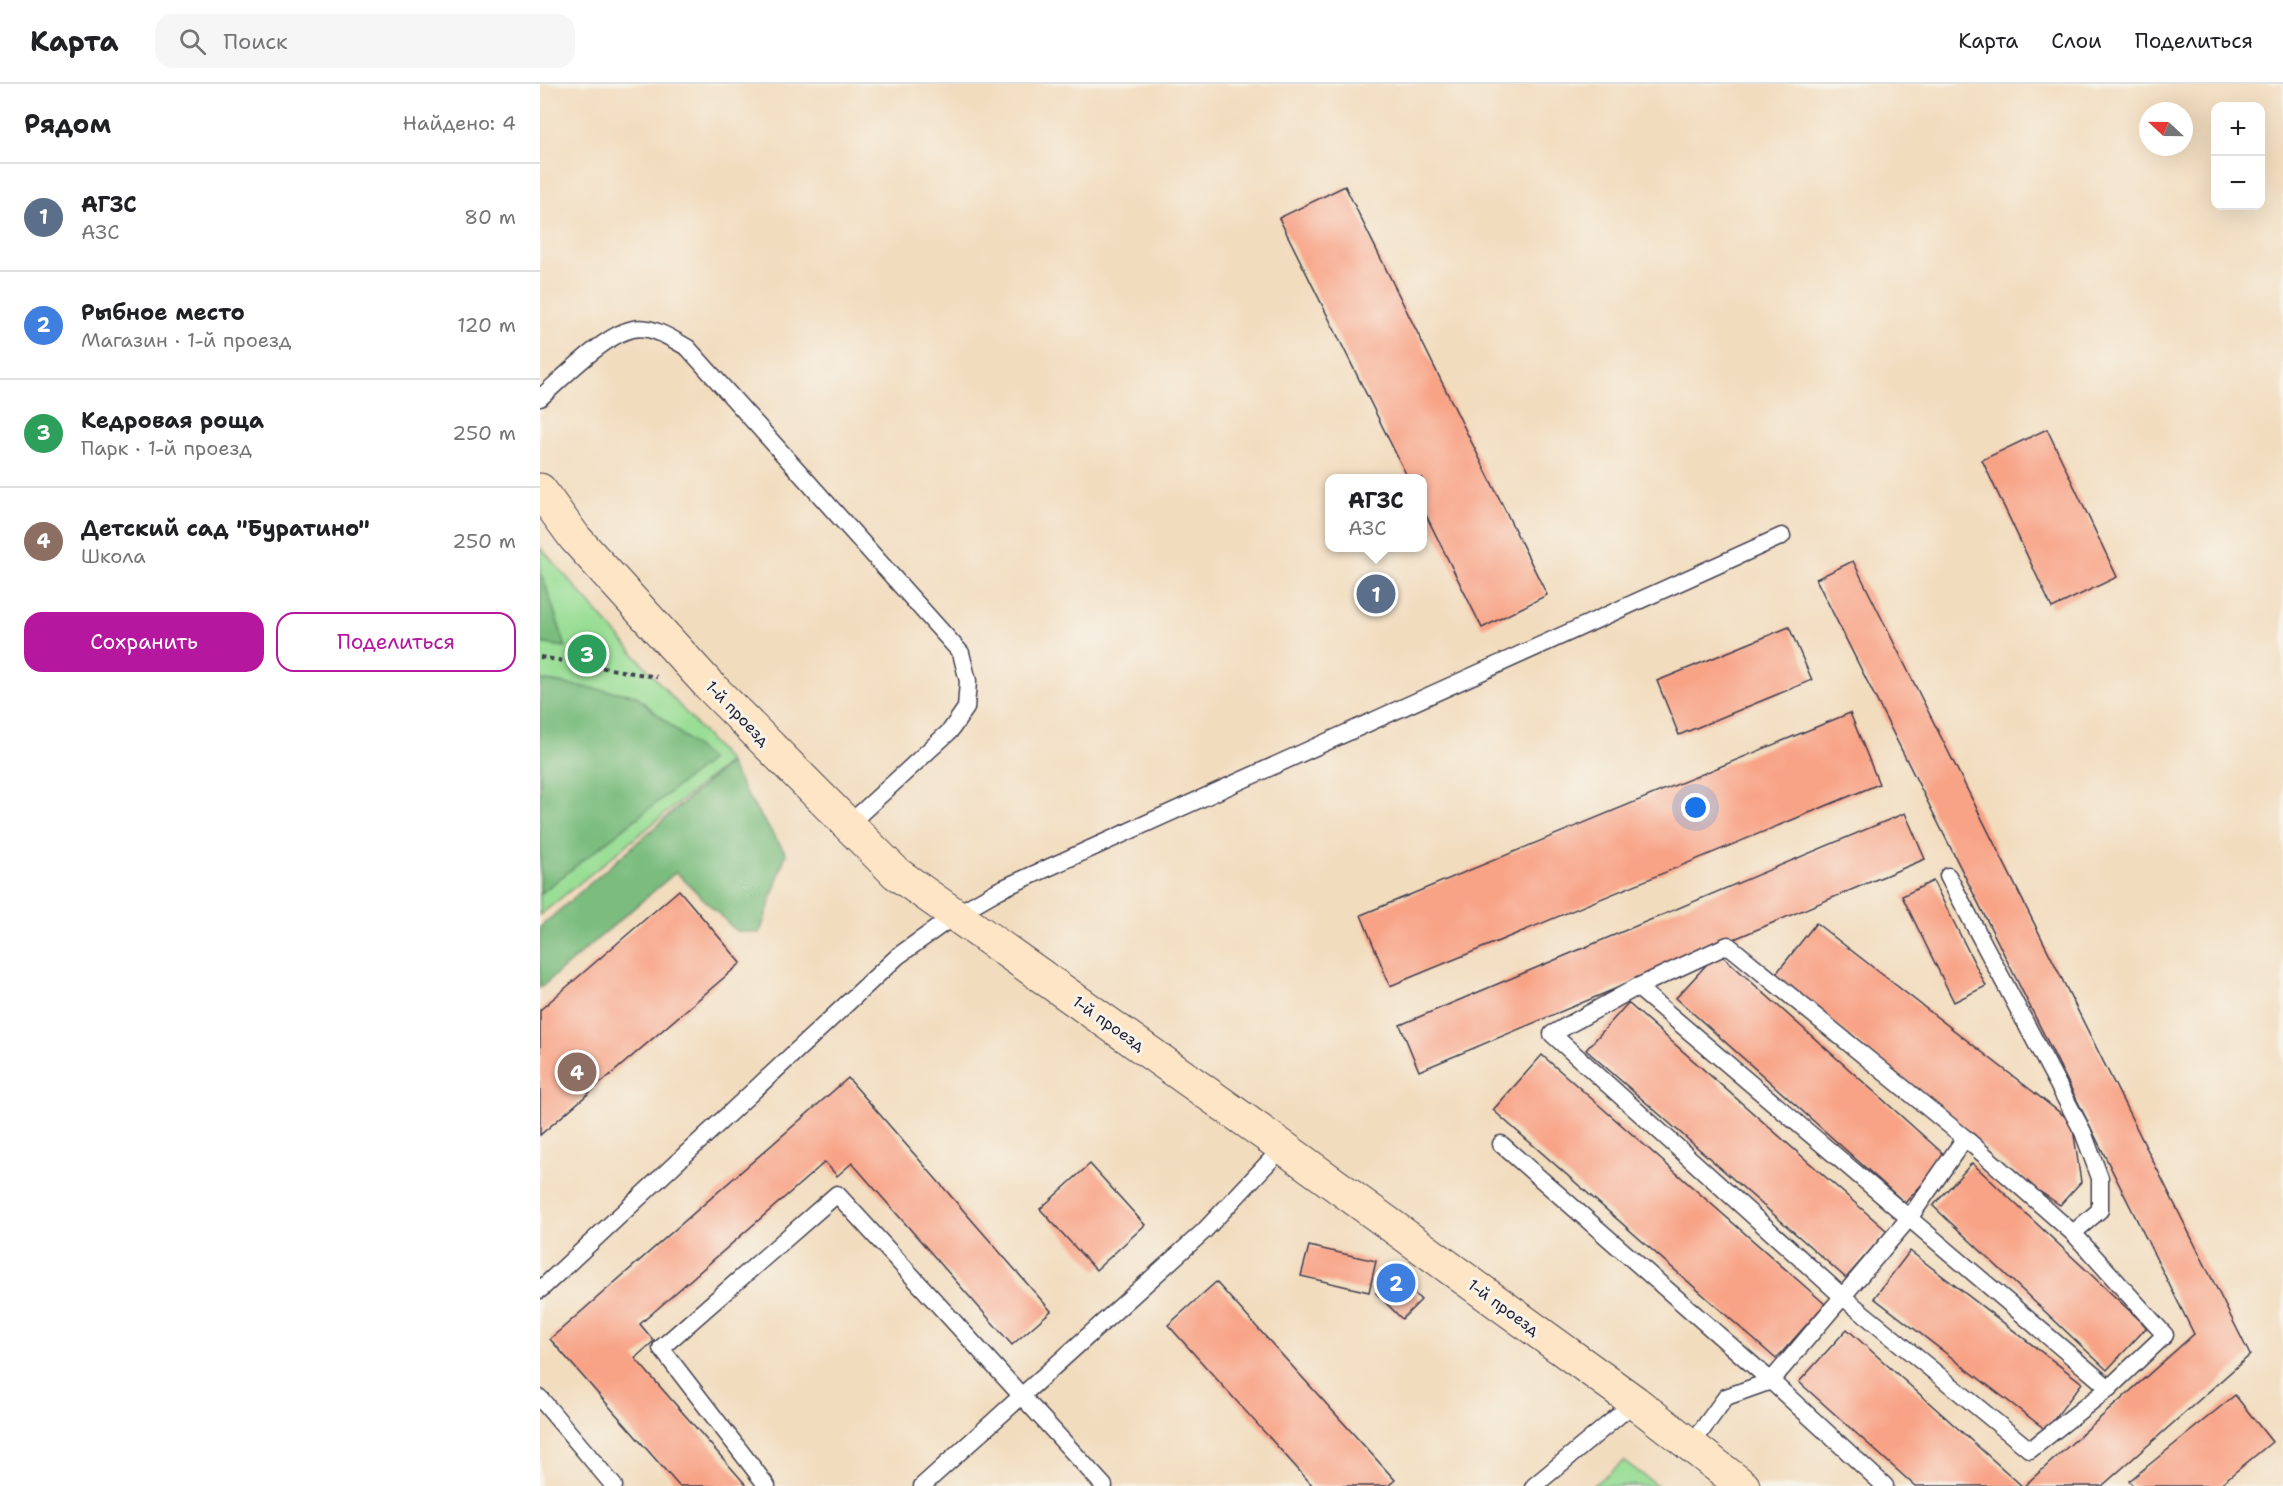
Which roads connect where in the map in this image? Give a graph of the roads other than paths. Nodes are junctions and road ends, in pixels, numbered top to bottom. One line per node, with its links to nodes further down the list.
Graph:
1 (540, 398): 4 (lane)
2 (540, 490): 4 (street, 1-й проезд)
3 (1782, 536): 6 (lane)
4 (848, 825): 6 (street, 1-й проезд)
5 (1948, 876): 12 (lane)
6 (955, 915): 10 (street, 1-й проезд); 13 (lane)
7 (1637, 987): 8 (lane); 11 (lane); 14 (lane)
8 (1965, 1138): 11 (lane); 12 (lane)
9 (1501, 1144): 15 (lane)
10 (1283, 1146): 17 (lane); 19 (street, 1-й проезд)
11 (1910, 1217): 14 (lane); 16 (lane)
12 (2073, 1233): 16 (lane)
13 (540, 1290)
14 (1843, 1297): 15 (lane); 16 (lane)
15 (1772, 1382): 20 (lane); 27 (lane)
16 (2109, 1388)
17 (1023, 1395): 22 (lane); 23 (lane); 24 (lane)
18 (540, 1398): 21 (lane)
19 (1635, 1402): 20 (street, 1-й проезд); 25 (lane)
20 (1691, 1445): 26 (street, 1-й проезд)
21 (614, 1486)
22 (767, 1486)
23 (922, 1486)
24 (1104, 1486)
25 (1534, 1486)
26 (1743, 1486)
27 (1885, 1486)

